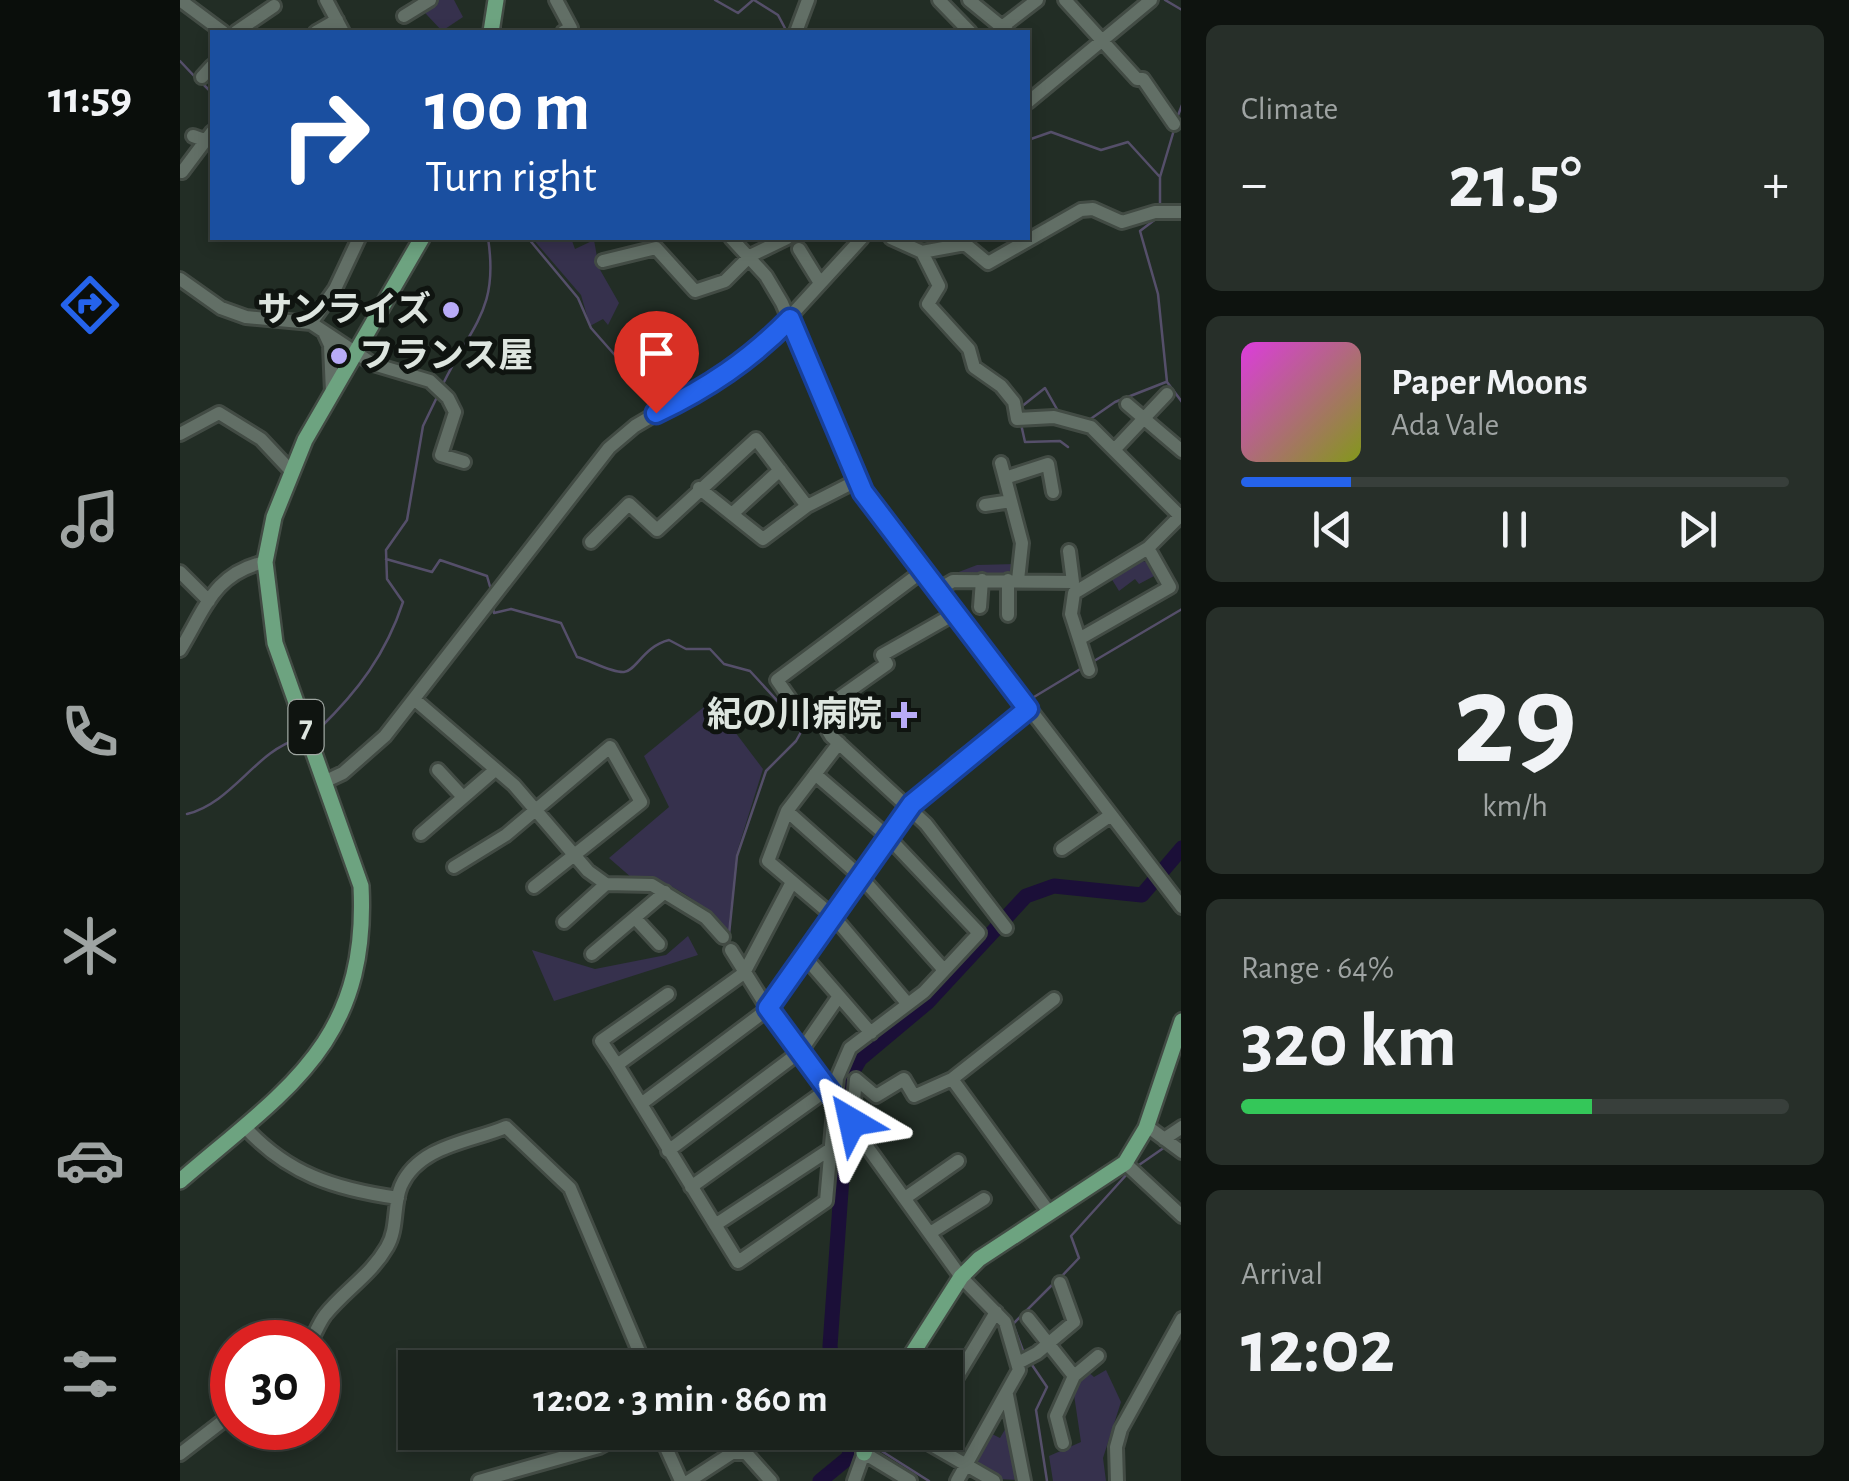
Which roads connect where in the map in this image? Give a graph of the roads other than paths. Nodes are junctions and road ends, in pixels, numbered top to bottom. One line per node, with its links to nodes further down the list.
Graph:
1 (180, 0): 15 (street)
2 (326, 0): 14 (street)
3 (430, 0): 13 (street)
4 (556, 0): 18 (street)
5 (808, 0): 19 (street)
6 (939, 0): 20 (street)
7 (969, 0): 21 (street)
8 (1037, 0): 21 (street)
9 (1066, 0): 22 (street)
10 (1151, 0): 22 (street)
11 (275, 2): 16 (street)
12 (494, 2): 17 (main road)
13 (404, 16)
14 (340, 26)
15 (220, 30)
16 (239, 30)
17 (490, 30)
18 (567, 30)
19 (797, 30)
20 (968, 30)
21 (1005, 30)
22 (1101, 41): 25 (street); 26 (street)
23 (210, 68): 24 (street)
24 (202, 78)
25 (1030, 100)
26 (1174, 124)
27 (193, 136): 28 (street)
28 (210, 137): 29 (street)
29 (182, 172)
30 (1181, 212): 38 (street)
31 (358, 240): 44 (street)
32 (421, 240): 45 (main road, 7)
33 (733, 240): 39 (street)
34 (783, 240): 39 (street)
35 (860, 240): 42 (street)
36 (895, 240): 38 (street)
37 (798, 249): 42 (street)
38 (922, 252): 52 (street)
39 (750, 256): 40 (street); 43 (street)
40 (604, 260)
41 (180, 279): 44 (street)
42 (820, 283): 43 (street)
43 (790, 319): 56 (street); 81 (street)
44 (317, 327): 45 (street); 46 (street)
45 (356, 352): 46 (main road, 7); 53 (street)
46 (332, 393): 55 (main road, 7)
47 (1167, 394): 49 (street)
48 (1127, 404): 49 (street)
49 (1144, 418): 51 (street); 52 (street)
50 (180, 434): 55 (street)
51 (1178, 442)
52 (1114, 450): 63 (street)
53 (464, 462)
54 (780, 470): 57 (street); 61 (street); 62 (street)
55 (291, 472): 67 (main road, 7)
56 (856, 481): 61 (street); 68 (street)
57 (699, 488): 62 (street); 64 (street)
58 (1054, 492): 59 (street)
59 (1011, 501): 60 (street); 71 (street)
60 (985, 505)
61 (807, 506): 62 (street)
62 (732, 514)
63 (1181, 515): 65 (street)
64 (591, 542)
65 (1148, 548): 78 (street); 78 (street)
66 (1069, 552): 71 (street)
67 (264, 562): 73 (street); 88 (main road, 7)
68 (924, 570): 72 (street); 75 (street)
69 (180, 572): 73 (street)
70 (982, 580): 71 (street); 72 (street); 74 (street)
71 (1013, 580): 76 (street)
72 (936, 591): 75 (street)
73 (209, 601): 77 (street)
74 (980, 607)
75 (954, 614): 82 (street)
76 (1008, 616)
77 (185, 630): 79 (street)
78 (1079, 639): 80 (street)
79 (180, 650)
80 (1088, 670)
81 (414, 699): 86 (street); 88 (street)
82 (1028, 709): 90 (street); 93 (street)
83 (822, 721): 84 (street)
84 (839, 743): 87 (street); 90 (street)
85 (438, 770): 89 (street)
86 (495, 770): 89 (street); 91 (street)
87 (816, 774): 92 (street); 95 (street)
88 (326, 782): 130 (main road, 7)
89 (463, 797): 94 (street)
90 (908, 808): 95 (street); 108 (street)
91 (534, 809): 97 (street); 97 (street); 98 (street)
92 (788, 811): 99 (street); 100 (street)
93 (1108, 816): 96 (street); 104 (street)
94 (421, 834)
95 (887, 836): 99 (street); 114 (street)
96 (1062, 849)
97 (572, 854): 101 (street); 102 (street)
98 (454, 867)
99 (861, 877): 105 (street); 114 (street)
100 (792, 882): 105 (street); 115 (street)
101 (606, 884): 103 (street); 107 (street)
102 (534, 887)
103 (665, 892): 106 (street); 109 (street)
104 (1181, 906)
105 (834, 917): 113 (street); 119 (street)
106 (635, 918): 110 (street); 112 (street)
107 (564, 922)
108 (1001, 923)
109 (722, 937)
110 (659, 944)
111 (731, 950): 115 (street)
112 (592, 954)
113 (805, 957): 117 (street); 120 (street)
114 (944, 970): 119 (street)
115 (744, 973): 120 (street); 124 (street)
116 (668, 994): 124 (street)
117 (839, 996): 122 (street); 123 (street)
118 (1054, 999): 125 (street)
119 (907, 1003): 122 (street)
120 (768, 1008): 123 (street); 128 (street)
121 (1181, 1024): 131 (main road)
122 (872, 1033): 127 (street)
123 (801, 1051): 126 (street); 134 (street)
124 (617, 1065): 128 (street)
125 (952, 1079): 129 (street); 142 (street)
126 (828, 1088): 127 (street); 138 (street)
127 (836, 1102): 129 (street); 133 (street)
128 (641, 1104): 134 (street)
129 (852, 1122): 140 (street)
130 (244, 1126): 137 (main road, 7); 139 (street)
131 (1147, 1126): 132 (street); 136 (main road)
132 (1171, 1144)
133 (832, 1148): 144 (street); 144 (street)
134 (668, 1151): 138 (street)
135 (958, 1160): 140 (street)
136 (1131, 1168): 142 (main road); 143 (street)
137 (180, 1181)
138 (691, 1187): 144 (street)
139 (398, 1198): 150 (street); 153 (street)
140 (905, 1198): 145 (street)
141 (984, 1199): 145 (street)
142 (1050, 1212): 146 (main road)
143 (1181, 1215)
144 (715, 1225)
145 (930, 1233): 146 (street)
146 (960, 1277): 148 (street); 154 (main road)
147 (1060, 1283): 152 (street)
148 (996, 1312): 156 (street); 157 (street)
149 (1028, 1318): 152 (street)
150 (322, 1320)
151 (1181, 1322): 177 (street)
152 (1048, 1344): 156 (street); 158 (street)
153 (638, 1350)
154 (914, 1350)
155 (1098, 1356): 158 (street)
156 (1024, 1360): 159 (street)
157 (963, 1367)
158 (1074, 1376): 161 (street)
159 (1007, 1395): 167 (street); 176 (street)
160 (210, 1431): 166 (street)
161 (1063, 1442)
162 (588, 1450): 169 (street)
163 (667, 1450): 170 (street)
164 (942, 1450): 167 (street)
165 (864, 1452): 168 (street); 173 (street)
166 (180, 1454)
167 (967, 1466): 174 (street); 175 (street)
168 (906, 1480)
169 (479, 1481)
170 (681, 1481)
171 (689, 1481): 172 (street)
172 (771, 1481)
173 (854, 1481)
174 (957, 1481)
175 (994, 1481)
176 (1024, 1481)
177 (1117, 1481)

